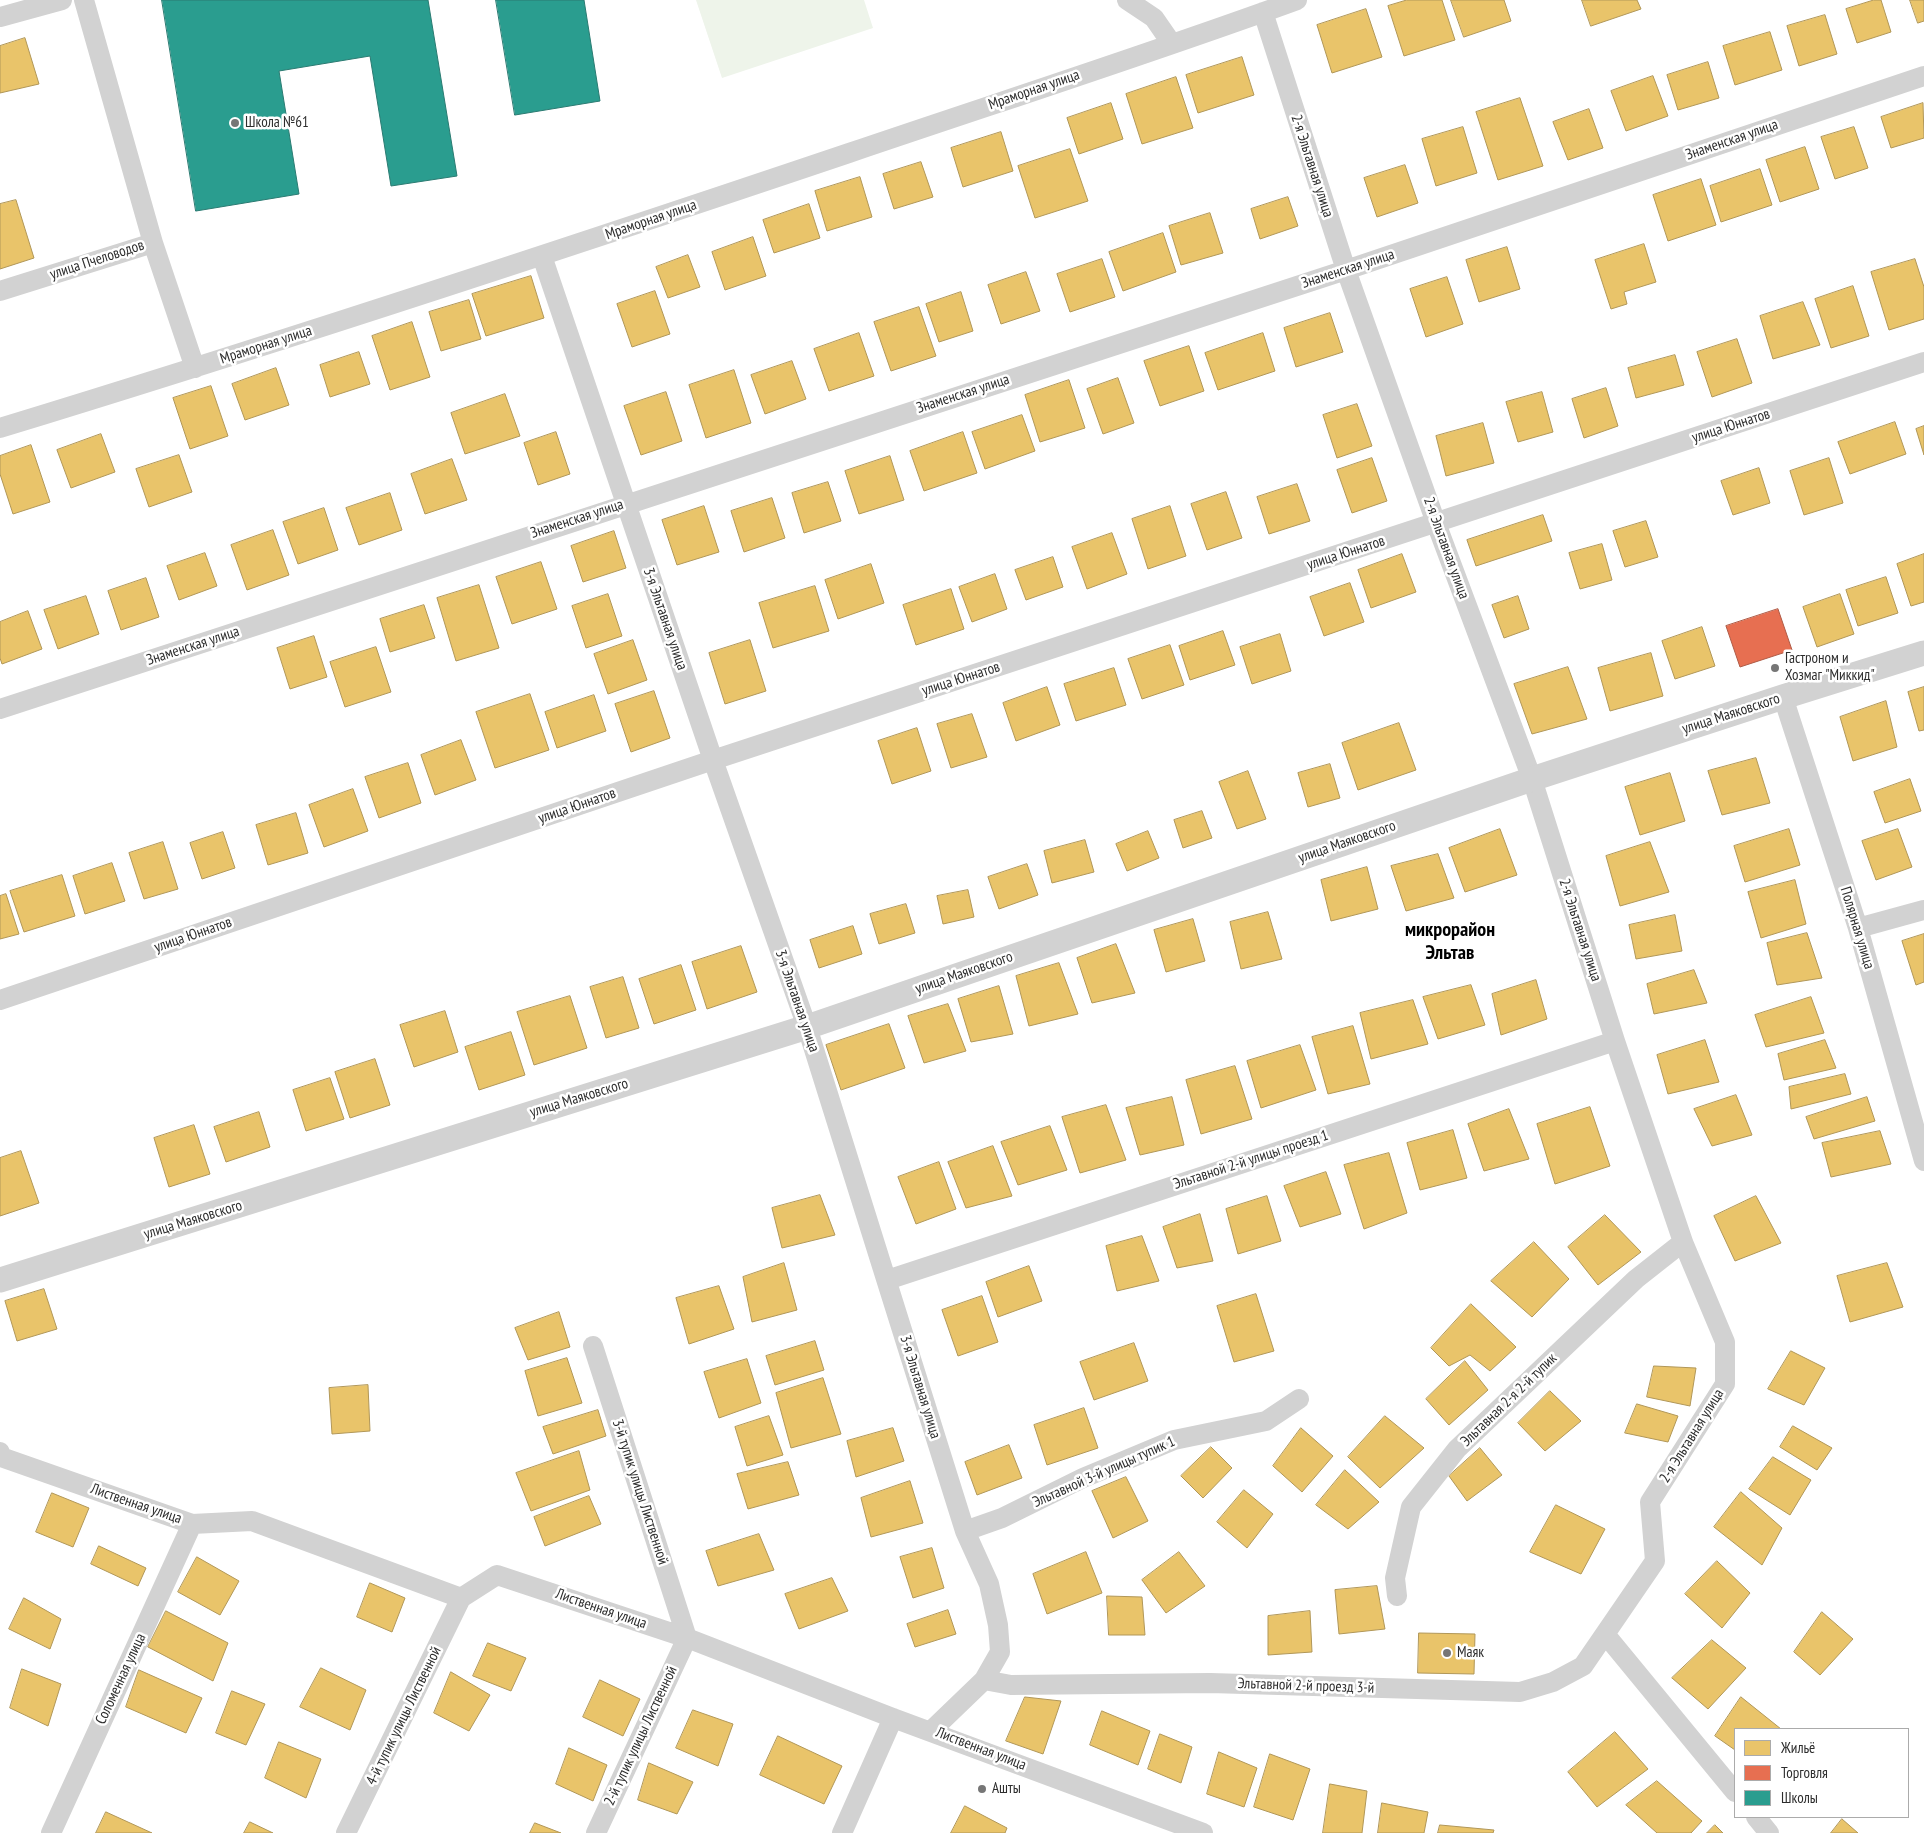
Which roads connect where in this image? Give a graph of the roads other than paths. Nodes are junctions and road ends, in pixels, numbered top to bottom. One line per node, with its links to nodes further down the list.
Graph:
1 (62, 0): 6 (street)
2 (84, 0): 9 (street)
3 (1127, 0): 7 (street)
4 (1297, 0): 5 (street, Мраморная улица)
5 (1263, 12): 7 (street, Мраморная улица); 11 (street, 2-я Эльтавная улица)
6 (0, 17)
7 (1172, 44): 10 (street, Мраморная улица)
8 (1924, 76): 11 (street, Знаменская улица)
9 (153, 243): 12 (street, улица Пчеловодов); 14 (street, улица Пчеловодов)
10 (542, 256): 14 (street, Мраморная улица); 16 (street, 3-я Эльтавная улица)
11 (1346, 270): 16 (street, Знаменская улица); 17 (street, 2-я Эльтавная улица)
12 (0, 291)
13 (1924, 362): 17 (street, улица Юннатов)
14 (195, 368): 15 (street, Мраморная улица)
15 (0, 428)
16 (626, 503): 20 (street, Знаменская улица); 21 (street, 3-я Эльтавная улица)
17 (1436, 523): 21 (street, улица Юннатов); 22 (street, 2-я Эльтавная улица)
18 (1924, 652): 19 (street, улица Маяковского)
19 (1783, 697): 22 (street, улица Маяковского); 24 (street, Полярная улица)
20 (0, 709)
21 (713, 760): 25 (street, улица Юннатов); 26 (street, 3-я Эльтавная улица)
22 (1532, 779): 26 (street, улица Маяковского); 27 (street, 2-я Эльтавная улица)
23 (1924, 910): 24 (street)
24 (1858, 928): 28 (street, Полярная улица)
25 (0, 1000)
26 (807, 1027): 30 (street, улица Маяковского); 31 (street, 3-я Эльтавная улица)
27 (1615, 1041): 29 (street, 2-я Эльтавная улица); 31 (street, Эльтавной 2-й улицы проезд 1)
28 (1924, 1161)
29 (1683, 1242): 37 (street, Эльтавная 2-я 2-й тупик); 39 (street, 2-я Эльтавная улица)
30 (0, 1280)
31 (887, 1280): 36 (street, 3-я Эльтавная улица)
32 (594, 1346): 40 (street, 3-й тупик улицы Лиственной)
33 (1299, 1399): 36 (street, Эльтавной 3-й улицы тупик 1)
34 (0, 1456): 35 (street, Лиственная улица)
35 (192, 1524): 38 (street, Лиственная улица); 46 (street, Соломенная улица)
36 (965, 1531): 41 (street, 3-я Эльтавная улица)
37 (1397, 1596)
38 (461, 1598): 40 (street, Лиственная улица); 47 (street, 4-й тупик улицы Лиственной)
39 (1605, 1634): 41 (street, Эльтавной 2-й проезд 3-й); 44 (street)
40 (686, 1638): 42 (street, Лиственная улица); 48 (street, 2-й тупик улицы Лиственной)
41 (984, 1680): 43 (street, 3-я Эльтавная улица)
42 (893, 1718): 43 (street, Лиственная улица); 49 (street)
43 (932, 1731): 50 (street, Лиственная улица)
44 (1734, 1791)
45 (1757, 1818): 51 (street)
46 (51, 1833)
47 (346, 1833)
48 (596, 1833)
49 (842, 1833)
50 (1203, 1833)
51 (1770, 1833)

